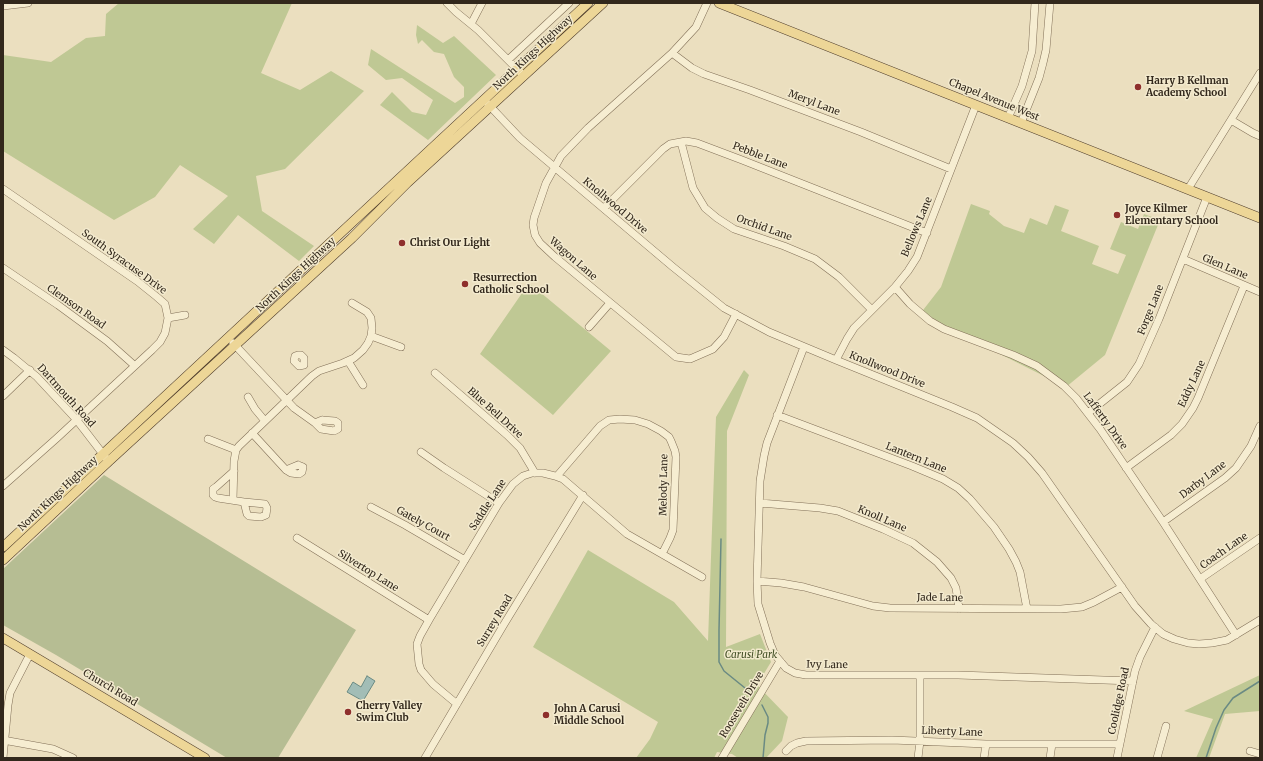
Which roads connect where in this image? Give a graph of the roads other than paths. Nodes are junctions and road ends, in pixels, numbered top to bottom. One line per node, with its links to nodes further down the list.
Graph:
1 (28, 3): 11 (street)
2 (447, 3): 12 (street)
3 (482, 3): 12 (street)
4 (569, 3): 14 (street)
5 (588, 3): 15 (main road, North Kings Highway)
6 (603, 3): 17 (main road, North Kings Highway)
7 (706, 3): 13 (street, Wagon Lane)
8 (719, 3): 19 (main road, Chapel Avenue West)
9 (1036, 3): 21 (street)
10 (1050, 3): 23 (street)
11 (3, 6)
12 (471, 24): 14 (street)
13 (672, 53): 26 (street, Wagon Lane); 27 (street, Meryl Lane)
14 (508, 60): 15 (street)
15 (517, 69): 17 (street); 18 (main road, North Kings Highway)
16 (1260, 73): 22 (street)
17 (525, 75): 20 (main road, North Kings Highway)
18 (484, 99): 20 (street, Knollwood Drive); 47 (main road, North Kings Highway)
19 (976, 105): 21 (main road, Chapel Avenue West); 27 (street, Bellows Lane)
20 (491, 107): 26 (street, Knollwood Drive); 48 (main road, North Kings Highway)
21 (1008, 118): 23 (main road, Chapel Avenue West)
22 (1231, 120): 24 (street); 29 (street)
23 (1021, 123): 29 (main road, Chapel Avenue West)
24 (1260, 136)
25 (681, 142): 31 (street, Pebble Lane); 33 (street, Pebble Lane); 41 (street, Orchid Lane)
26 (555, 168): 31 (street, Knollwood Drive); 40 (street, Wagon Lane)
27 (951, 169): 33 (street, Bellows Lane)
28 (3, 189): 44 (street, South Syracuse Drive)
29 (1188, 189): 30 (main road, Chapel Avenue West)
30 (1207, 197): 32 (main road, Chapel Avenue West); 34 (street, Forge Lane)
31 (604, 208): 42 (street, Knollwood Drive)
32 (1260, 218)
33 (927, 233): 37 (street, Bellows Lane)
34 (1182, 259): 36 (street, Glen Lane); 61 (street, Forge Lane)
35 (3, 268): 54 (street, Clemson Road)
36 (1244, 286): 38 (street, Glen Lane); 73 (street, Eddy Lane)
37 (895, 287): 41 (street, Bellows Lane); 61 (street, Lafferty Drive)
38 (1260, 292)
39 (352, 303): 46 (street)
40 (610, 303): 42 (street, Wagon Lane); 45 (street)
41 (872, 310): 52 (street, Bellows Lane)
42 (736, 314): 49 (street, Knollwood Drive)
43 (185, 315): 44 (street)
44 (168, 318): 54 (street)
45 (589, 327)
46 (371, 336): 50 (street); 53 (street)
47 (228, 337): 48 (street); 71 (main road, North Kings Highway)
48 (235, 346): 60 (street); 72 (main road, North Kings Highway)
49 (804, 346): 52 (street, Knollwood Drive); 62 (street, Ivy Lane)
50 (401, 347)
51 (3, 350): 55 (street, Dartmouth Road)
52 (836, 360): 95 (street, Knollwood Drive)
53 (348, 361): 57 (street); 60 (street)
54 (134, 365): 63 (street)
55 (30, 370): 58 (street); 63 (street, Dartmouth Road)
56 (435, 373): 76 (street, Blue Bell Drive)
57 (363, 385)
58 (3, 396)
59 (248, 397): 64 (street)
60 (286, 400): 64 (street); 65 (street)
61 (1088, 413): 73 (street, Lafferty Drive)
62 (777, 415): 83 (street, Ivy Lane); 97 (street, Lantern Lane)
63 (76, 419): 71 (street, Dartmouth Road); 78 (street)
64 (264, 421): 67 (street)
65 (315, 423)
66 (1260, 426): 85 (street, Darby Lane)
67 (252, 433): 69 (street); 74 (street)
68 (208, 439): 69 (street)
69 (236, 450): 75 (street)
70 (422, 452): 82 (street)
71 (102, 454): 72 (street, Dartmouth Road); 88 (main road, North Kings Highway)
72 (109, 461): 90 (main road, North Kings Highway)
73 (1126, 468): 85 (street, Lafferty Drive)
74 (286, 470)
75 (234, 471): 80 (street); 80 (street)
76 (535, 473): 77 (street, Saddle Lane); 82 (street, Saddle Lane)
77 (557, 476): 79 (street, Saddle Lane); 89 (street, Melody Lane)
78 (3, 486)
79 (583, 495): 89 (street, Saddle Lane); 107 (street, Surrey Road)
80 (233, 500): 81 (street)
81 (244, 502)
82 (499, 503): 91 (street, Saddle Lane)
83 (760, 503): 94 (street, Ivy Lane); 96 (street, Knoll Lane)
84 (371, 507): 91 (street, Gately Court)
85 (1163, 522): 93 (street, Lafferty Drive)
86 (297, 538): 98 (street, Silvertop Lane)
87 (1260, 538): 93 (street, Coach Lane)
88 (3, 547)
89 (662, 554): 92 (street, Saddle Lane)
90 (3, 560)
91 (465, 560): 98 (street, Saddle Lane)
92 (702, 577)
93 (1200, 579): 101 (street, Lafferty Drive)
94 (756, 581): 96 (street, Jade Lane); 104 (street, Ivy Lane)
95 (1122, 587): 97 (street, Jade Lane); 100 (street, Knollwood Drive)
96 (959, 608): 97 (street, Jade Lane)
97 (1027, 609)
98 (429, 620): 107 (street, Saddle Lane)
99 (1260, 620): 101 (street, Knollwood Drive)
100 (1155, 627): 101 (street, Knollwood Drive); 106 (street, Coolidge Road)
101 (1236, 635)
102 (3, 638): 103 (main road, Church Road)
103 (30, 654): 109 (street); 119 (main road, Church Road)
104 (780, 661): 105 (street, Ivy Lane); 121 (street, Roosevelt Drive)
105 (920, 675): 106 (street, Ivy Lane); 110 (street)
106 (1133, 680): 113 (street, Coolidge Road)
107 (457, 704): 120 (street, Surrey Road)
108 (1166, 726): 126 (street)
109 (4, 741): 117 (street); 118 (street)
110 (920, 741): 111 (street, Liberty Lane); 114 (street, Liberty Lane); 122 (street)
111 (986, 744): 112 (street, Liberty Lane); 123 (street)
112 (1052, 744): 113 (street, Liberty Lane); 124 (street)
113 (1120, 744): 125 (street, Coolidge Road)
114 (786, 751)
115 (1250, 751): 116 (street)
116 (1260, 754)
117 (3, 758)
118 (73, 758)
119 (204, 758)
120 (425, 758)
121 (722, 758)
122 (918, 758)
123 (984, 758)
124 (1050, 758)
125 (1117, 758)
126 (1157, 758)

